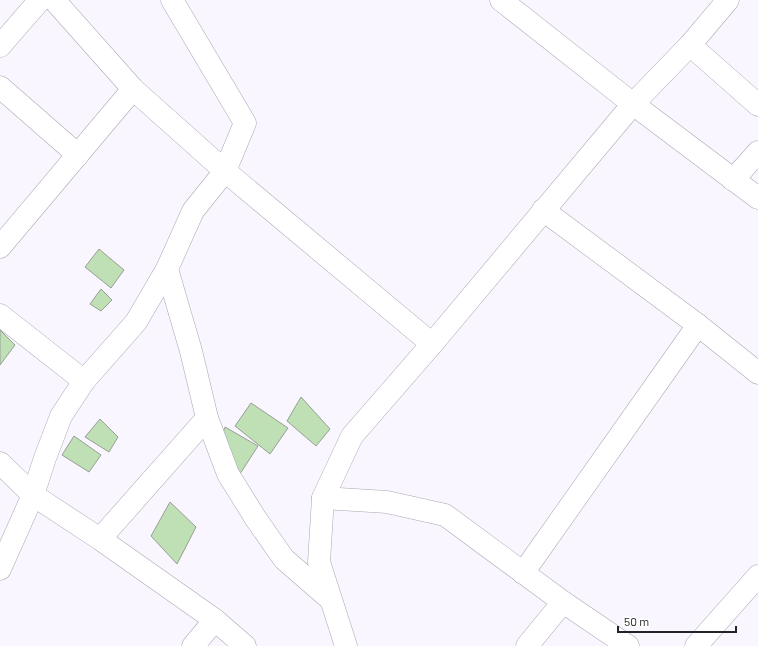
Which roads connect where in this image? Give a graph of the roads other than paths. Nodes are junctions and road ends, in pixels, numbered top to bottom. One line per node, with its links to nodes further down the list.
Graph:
1 (40, 0): 7 (street)
2 (54, 0): 9 (street)
3 (172, 0): 14 (street)
4 (501, 0): 10 (street)
5 (728, 0): 6 (street)
6 (690, 44): 10 (street); 11 (street)
7 (0, 46)
8 (0, 87): 13 (street)
9 (133, 90): 13 (street); 14 (street)
10 (633, 104): 15 (street); 17 (street)
11 (758, 105)
12 (758, 152): 15 (street)
13 (78, 155): 18 (street)
14 (225, 171): 19 (street); 22 (street)
15 (732, 180): 16 (street)
16 (758, 198)
17 (543, 210): 21 (street); 22 (street)
18 (0, 247)
19 (167, 270): 24 (street); 25 (street)
20 (0, 315): 24 (street)
21 (698, 325): 23 (street); 31 (street)
22 (432, 344): 28 (street)
23 (758, 373)
24 (84, 381): 27 (street)
25 (207, 418): 29 (street); 33 (street)
26 (0, 463): 27 (street)
27 (33, 495): 29 (street); 30 (street)
28 (323, 498): 31 (street); 33 (street)
29 (100, 539): 35 (street)
30 (0, 569)
31 (523, 573): 34 (street)
32 (758, 576): 41 (street)
33 (331, 599): 38 (street)
34 (563, 602): 39 (street); 40 (street)
35 (215, 620): 36 (street); 37 (street)
36 (194, 646)
37 (245, 646)
38 (346, 646)
39 (527, 646)
40 (628, 646)
41 (696, 646)

